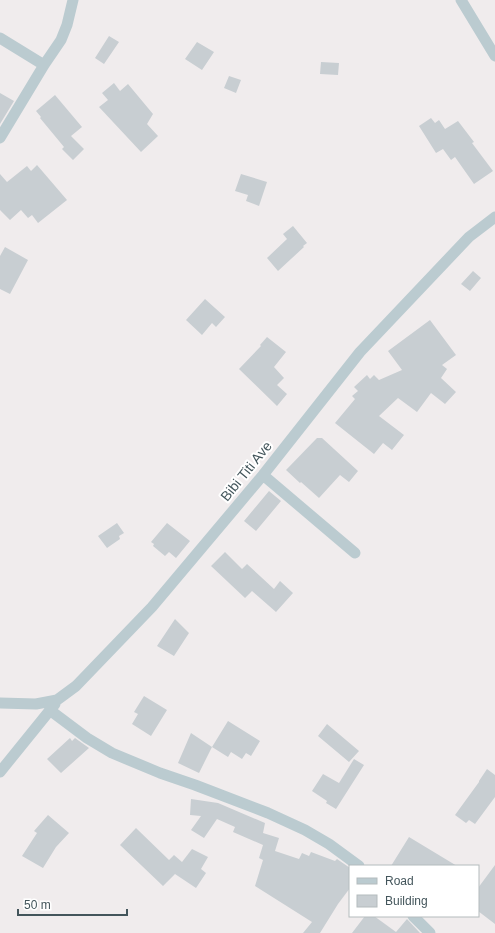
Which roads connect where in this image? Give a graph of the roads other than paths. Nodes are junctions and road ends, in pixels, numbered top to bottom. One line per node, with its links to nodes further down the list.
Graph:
1 (73, 0): 5 (street)
2 (461, 0): 4 (street)
3 (0, 38): 5 (street)
4 (495, 56)
5 (44, 65): 6 (street)
6 (0, 138)
7 (495, 217): 8 (street, Bibi Titi Ave)
8 (263, 475): 9 (street); 10 (street, Bibi Titi Ave)
9 (355, 553)
10 (57, 700): 11 (street, Bibi Titi Ave); 12 (street)
11 (0, 703)
12 (51, 711): 13 (street); 14 (street)
13 (0, 772)
14 (357, 865)
15 (414, 917): 16 (street)
16 (430, 933)

